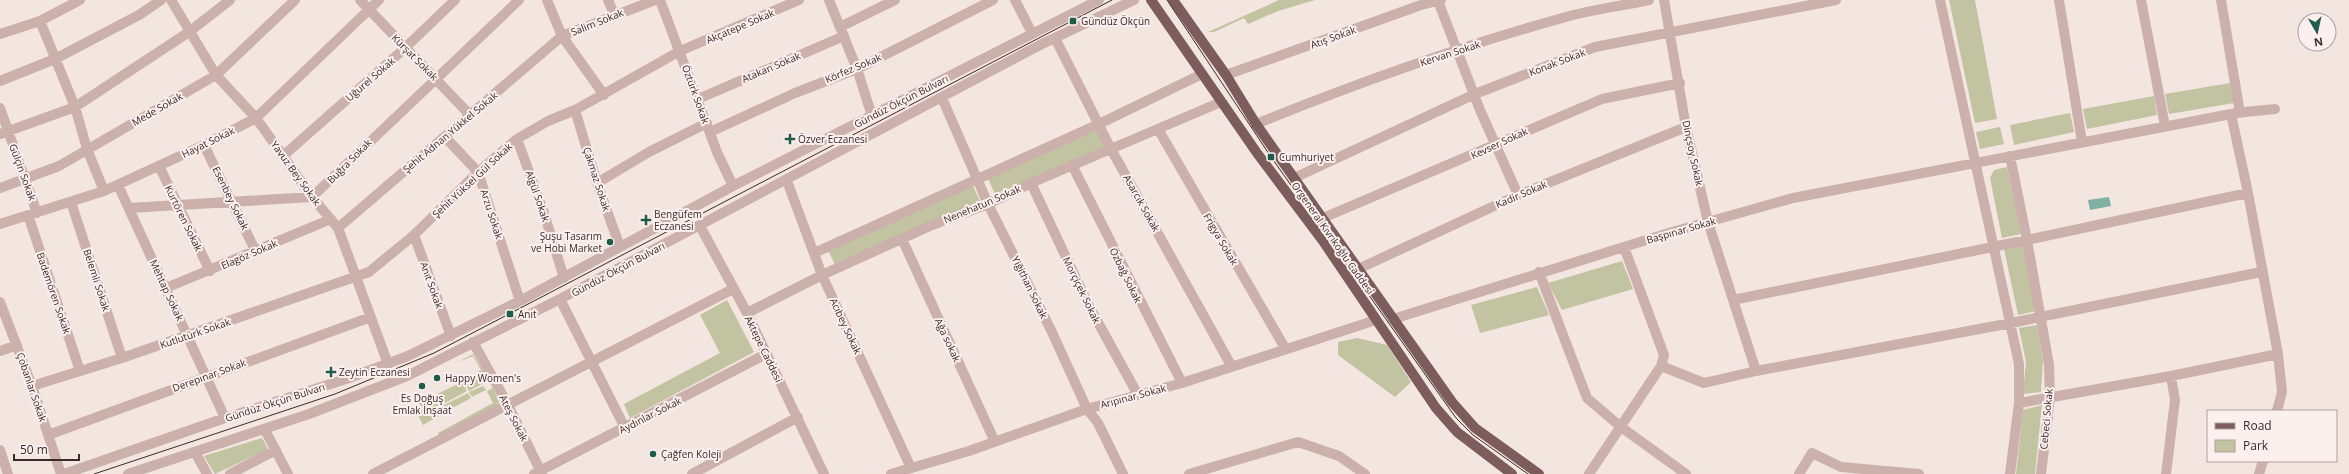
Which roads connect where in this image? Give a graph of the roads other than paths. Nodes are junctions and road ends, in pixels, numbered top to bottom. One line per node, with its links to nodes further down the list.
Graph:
1 (80, 0): 35 (street)
2 (161, 0): 46 (street)
3 (171, 0): 37 (street, Yavuz Bey Sokak)
4 (230, 0): 37 (street)
5 (295, 0): 49 (street, Mede Sokak)
6 (360, 0): 32 (street, Kürşat Sokak)
7 (380, 0): 32 (street, Hayat Sokak)
8 (455, 0): 43 (street, Uğurel Sokak)
9 (519, 0): 51 (street, Buğra Sokak)
10 (540, 0): 34 (street)
11 (547, 0): 34 (street)
12 (608, 0): 33 (street)
13 (655, 0): 33 (street, Salim Sokak)
14 (660, 0): 45 (street, Öztürk Sokak)
15 (799, 0): 45 (street, Akçatepe Sokak)
16 (829, 0): 36 (street)
17 (895, 0): 36 (street, Atakan Sokak)
18 (994, 0): 47 (street, Körfez Sokak)
19 (1015, 0): 38 (street)
20 (1099, 0): 38 (street, Gündüz Ökçün Bulvarı)
21 (1134, 0): 42 (street, Gündüz Ökçün Bulvarı)
22 (1151, 0): 48 (main road, Orgeneral Kıvrıkoğlu Caddesi)
23 (1172, 0): 50 (main road)
24 (1440, 0): 44 (street); 50 (street, Atış Sokak)
25 (1649, 0): 44 (street, Kervan Sokak)
26 (1664, 0): 39 (street, Dinçsoy Sokak)
27 (1836, 0): 39 (street, Konak Sokak)
28 (1940, 0): 83 (street)
29 (2059, 0): 76 (street)
30 (2141, 0): 69 (street)
31 (2221, 0): 63 (street)
32 (369, 10): 43 (street, Kürşat Sokak); 66 (street, Hayat Sokak)
33 (614, 14): 41 (street, Salim Sokak)
34 (554, 17): 41 (street)
35 (40, 20): 40 (street); 46 (street)
36 (842, 31): 47 (street); 57 (street, Atakan Sokak)
37 (190, 32): 49 (street, Yavuz Bey Sokak); 59 (street)
38 (1032, 33): 65 (street, Gündüz Ökçün Bulvarı)
39 (1671, 33): 53 (street, Dinçsoy Sokak); 54 (street, Konak Sokak)
40 (0, 34)
41 (562, 36): 55 (street); 64 (street, Şehit Adnan Yükkel Sokak)
42 (1055, 38): 56 (street, Gündüz Ökçün Bulvarı); 67 (street, Asarcık Sokak)
43 (405, 48): 51 (street, Kürşat Sokak); 81 (street, Uğurel Sokak)
44 (1458, 50): 54 (street); 68 (street, Kervan Sokak)
45 (680, 51): 55 (street, Şehit Yüksel Gül Sokak); 57 (street, Öztürk Sokak)
46 (55, 59): 52 (street); 59 (street)
47 (857, 69): 65 (street); 71 (street, Körfez Sokak)
48 (1202, 74): 58 (main road, Orgeneral Kıvrıkoğlu Caddesi); 67 (street)
49 (216, 75): 66 (street, Yavuz Bey Sokak); 79 (street, Mede Sokak)
50 (1226, 76): 68 (main road)
51 (436, 78): 64 (street, Kürşat Sokak); 99 (street, Buğra Sokak)
52 (0, 81)
53 (1680, 84): 70 (street, Dinçsoy Sokak); 78 (street, Kevser Sokak)
54 (1475, 94): 78 (street); 88 (street, Konak Sokak)
55 (604, 95): 62 (street, Şehit Yüksel Gül Sokak)
56 (942, 98): 89 (street, Yiğithan Sokak); 90 (street, Gündüz Ökçün Bulvarı)
57 (698, 99): 71 (street, Öztürk Sokak)
58 (1221, 102): 72 (street, Nenehatun Sokak); 137 (main road, Orgeneral Kıvrıkoğlu Caddesi)
59 (75, 107): 73 (street); 79 (street)
60 (0, 108): 73 (street, Gülçin Sokak)
61 (2274, 109): 63 (street, Başpınar Sokak)
62 (575, 110): 75 (street, Şehit Yüksel Gül Sokak); 91 (street, Çakmaz Sokak)
63 (2235, 113): 69 (street, Başpınar Sokak); 97 (street)
64 (470, 115): 74 (street, Şehit Adnan Yükkel Sokak)
65 (872, 116): 94 (street, Gündüz Ökçün Bulvarı)
66 (256, 118): 77 (street, Hayat Sokak); 81 (street, Yavuz Bey Sokak)
67 (1099, 124): 80 (street, Asarcık Sokak); 89 (street)
68 (1256, 124): 88 (main road)
69 (2165, 126): 76 (street, Başpınar Sokak)
70 (1686, 127): 98 (street, Kadir Sokak); 108 (street, Dinçsoy Sokak)
71 (708, 128): 91 (street, Körfez Sokak); 94 (street, Öztürk Sokak)
72 (1158, 129): 80 (street, Nenehatun Sokak); 143 (street, Frigya Sokak)
73 (4, 132): 87 (street, Gülçin Sokak)
74 (445, 137): 86 (street, Arzu Sokak); 111 (street, Şehit Adnan Yükkel Sokak)
75 (517, 138): 86 (street, Şehit Yüksel Gül Sokak); 126 (street, Algül Sokak)
76 (2082, 142): 82 (street, Başpınar Sokak)
77 (204, 145): 84 (street, Hayat Sokak); 100 (street, Esenbey Sokak)
78 (1495, 145): 98 (street); 106 (street, Kevser Sokak)
79 (87, 149): 87 (street, Mede Sokak); 96 (street)
80 (1112, 149): 85 (street, Nenehatun Sokak); 151 (street, Asarcık Sokak)
81 (283, 156): 99 (street, Yavuz Bey Sokak)
82 (2010, 156): 83 (street, Başpınar Sokak); 114 (street, Cebeci Sokak)
83 (1975, 162): 108 (street, Başpınar Sokak); 117 (street)
84 (159, 166): 93 (street, Hayat Sokak); 103 (street, Kurtören Sokak)
85 (1072, 166): 92 (street, Nenehatun Sokak); 156 (street, Özbağ Sokak)
86 (478, 172): 112 (street, Şehit Yüksel Gül Sokak); 131 (street, Arzu Sokak)
87 (25, 178): 95 (street, Mede Sokak); 105 (street, Gülçin Sokak)
88 (1294, 178): 106 (main road)
89 (977, 179): 102 (street, Yiğithan Sokak); 119 (street)
90 (787, 181): 110 (street, Gündüz Ökçün Bulvarı); 119 (street, Acıbey Sokak)
91 (597, 183): 115 (street, Çakmaz Sokak)
92 (1031, 183): 102 (street, Nenehatun Sokak); 158 (street, Morçiçek Sokak)
93 (118, 185): 96 (street, Hayat Sokak); 104 (street, Mehtap Sokak)
94 (733, 186): 115 (street, Gündüz Ökçün Bulvarı)
95 (0, 188)
96 (104, 191): 101 (street, Hayat Sokak)
97 (2248, 194): 114 (street); 123 (street)
98 (1518, 195): 120 (street, Kadir Sokak)
99 (312, 197): 100 (street); 107 (street, Yavuz Bey Sokak)
100 (233, 201): 103 (street); 118 (street, Esenbey Sokak)
101 (71, 202): 105 (street, Hayat Sokak); 147 (street, Belemli Sokak)
102 (988, 204): 113 (street, Nenehatun Sokak); 162 (street, Yiğithan Sokak)
103 (178, 205): 104 (street); 121 (street, Kurtören Sokak)
104 (129, 208): 127 (street, Mehtap Sokak)
105 (32, 214): 109 (street, Hayat Sokak); 152 (street, Bademören Sokak)
106 (1323, 218): 120 (main road)
107 (331, 220): 111 (street, Yavuz Bey Sokak); 118 (street, Elagöz Sokak)
108 (1708, 222): 116 (street, Başpınar Sokak); 130 (street, Dinçsoy Sokak)
109 (0, 224)
110 (700, 226): 128 (street, Aktepe Caddesi); 129 (street, Gündüz Ökçün Bulvarı)
111 (338, 228): 125 (street, Yavuz Bey Sokak)
112 (414, 235): 125 (street, Şehit Yüksel Gül Sokak); 140 (street, Anıt Sokak)
113 (902, 239): 124 (street, Nenehatun Sokak); 170 (street, Ağa sokak)
114 (2027, 240): 117 (street); 134 (street, Cebeci Sokak)
115 (620, 247): 126 (street, Gündüz Ökçün Bulvarı)
116 (1624, 247): 122 (street, Başpınar Sokak); 150 (street)
117 (1993, 247): 130 (street); 138 (street)
118 (256, 252): 121 (street, Elagöz Sokak)
119 (814, 253): 124 (street, Acıbey Sokak)
120 (1358, 269): 136 (main road)
121 (210, 271): 127 (street, Elagöz Sokak)
122 (1540, 272): 136 (street, Başpınar Sokak); 166 (street)
123 (2261, 272): 134 (street); 146 (street)
124 (822, 275): 133 (street, Nenehatun Sokak); 175 (street, Acıbey Sokak)
125 (357, 276): 135 (street, Yavuz Bey Sokak); 139 (street, Kutlutürk Sokak)
126 (564, 278): 131 (street, Gündüz Ökçün Bulvarı)
127 (166, 288): 139 (street, Mehtap Sokak)
128 (733, 289): 133 (street, Aktepe Caddesi); 148 (street)
129 (560, 300): 141 (street, Gündüz Ökçün Bulvarı); 148 (street)
130 (1733, 300): 153 (street, Dinçsoy Sokak)
131 (520, 301): 140 (street, Gündüz Ökçün Bulvarı)
132 (0, 302): 142 (street, Çobanlar Sokak)
133 (747, 313): 145 (street, Aktepe Caddesi)
134 (2041, 316): 138 (street); 159 (street, Cebeci Sokak)
135 (371, 317): 149 (street, Yavuz Bey Sokak); 154 (street, Derepınar Sokak)
136 (1393, 319): 191 (main road)
137 (1376, 320): 143 (street, Arıpınar Sokak); 190 (main road, Orgeneral Kıvrıkoğlu Caddesi)
138 (2011, 323): 153 (street); 160 (street)
139 (188, 335): 147 (street, Kutlutürk Sokak); 154 (street, Mehtap Sokak)
140 (451, 336): 149 (street, Gündüz Ökçün Bulvarı)
141 (473, 342): 161 (street, Ateş Sokak); 168 (street, Gündüz Ökçün Bulvarı)
142 (17, 345): 144 (street); 157 (street, Çobanlar Sokak)
143 (1285, 348): 151 (street, Arıpınar Sokak)
144 (0, 350)
145 (766, 354): 165 (street, Aktepe Caddesi); 167 (street, Aydınlar Sokak)
146 (2278, 354): 155 (street); 163 (street)
147 (122, 358): 152 (street, Kutlutürk Sokak)
148 (592, 362): 161 (street); 167 (street)
149 (388, 364): 164 (street, Gündüz Ökçün Bulvarı)
150 (1661, 366): 153 (street); 166 (street)
151 (1232, 367): 156 (street, Arıpınar Sokak)
152 (80, 371): 157 (street, Kutlutürk Sokak)
153 (1756, 371)
154 (207, 376): 164 (street, Mehtap Sokak); 169 (street, Derepınar Sokak)
155 (2171, 376): 159 (street); 198 (street)
156 (1182, 383): 158 (street, Arıpınar Sokak)
157 (32, 386): 169 (street, Çobanlar Sokak)
158 (1138, 395): 162 (street, Arıpınar Sokak)
159 (2050, 398): 160 (street); 197 (street, Cebeci Sokak)
160 (2019, 403): 196 (street)
161 (508, 405): 176 (street, Ateş Sokak); 183 (street)
162 (1087, 409): 170 (street, Arıpınar Sokak); 187 (street, Yiğithan Sokak)
163 (2277, 410)
164 (225, 418): 178 (street, Gündüz Ökçün Bulvarı)
165 (798, 418): 184 (street); 185 (street, Aktepe Caddesi)
166 (1621, 427): 192 (street); 193 (street)
167 (625, 428): 176 (street, Aydınlar Sokak)
168 (264, 430): 172 (street); 173 (street, Gündüz Ökçün Bulvarı)
169 (48, 435): 178 (street, Çobanlar Sokak)
170 (995, 442): 175 (street, Arıpınar Sokak)
171 (0, 450): 177 (street)
172 (276, 450): 181 (street); 182 (street)
173 (195, 452): 179 (street, Gündüz Ökçün Bulvarı); 180 (street)
174 (2263, 462): 199 (street)
175 (911, 468): 186 (street, Arıpınar Sokak)
176 (539, 473)
177 (8, 474)
178 (63, 474)
179 (128, 474)
180 (207, 474)
181 (230, 474)
182 (288, 474)
183 (373, 474)
184 (692, 474)
185 (824, 474)
186 (892, 474)
187 (1122, 474)
188 (1189, 474): 189 (street)
189 (1365, 474)
190 (1512, 474)
191 (1539, 474)
192 (1589, 474)
193 (1686, 474)
194 (1798, 474): 195 (street)
195 (1919, 474)
196 (2010, 474)
197 (2041, 474)
198 (2166, 474)
199 (2260, 474)

